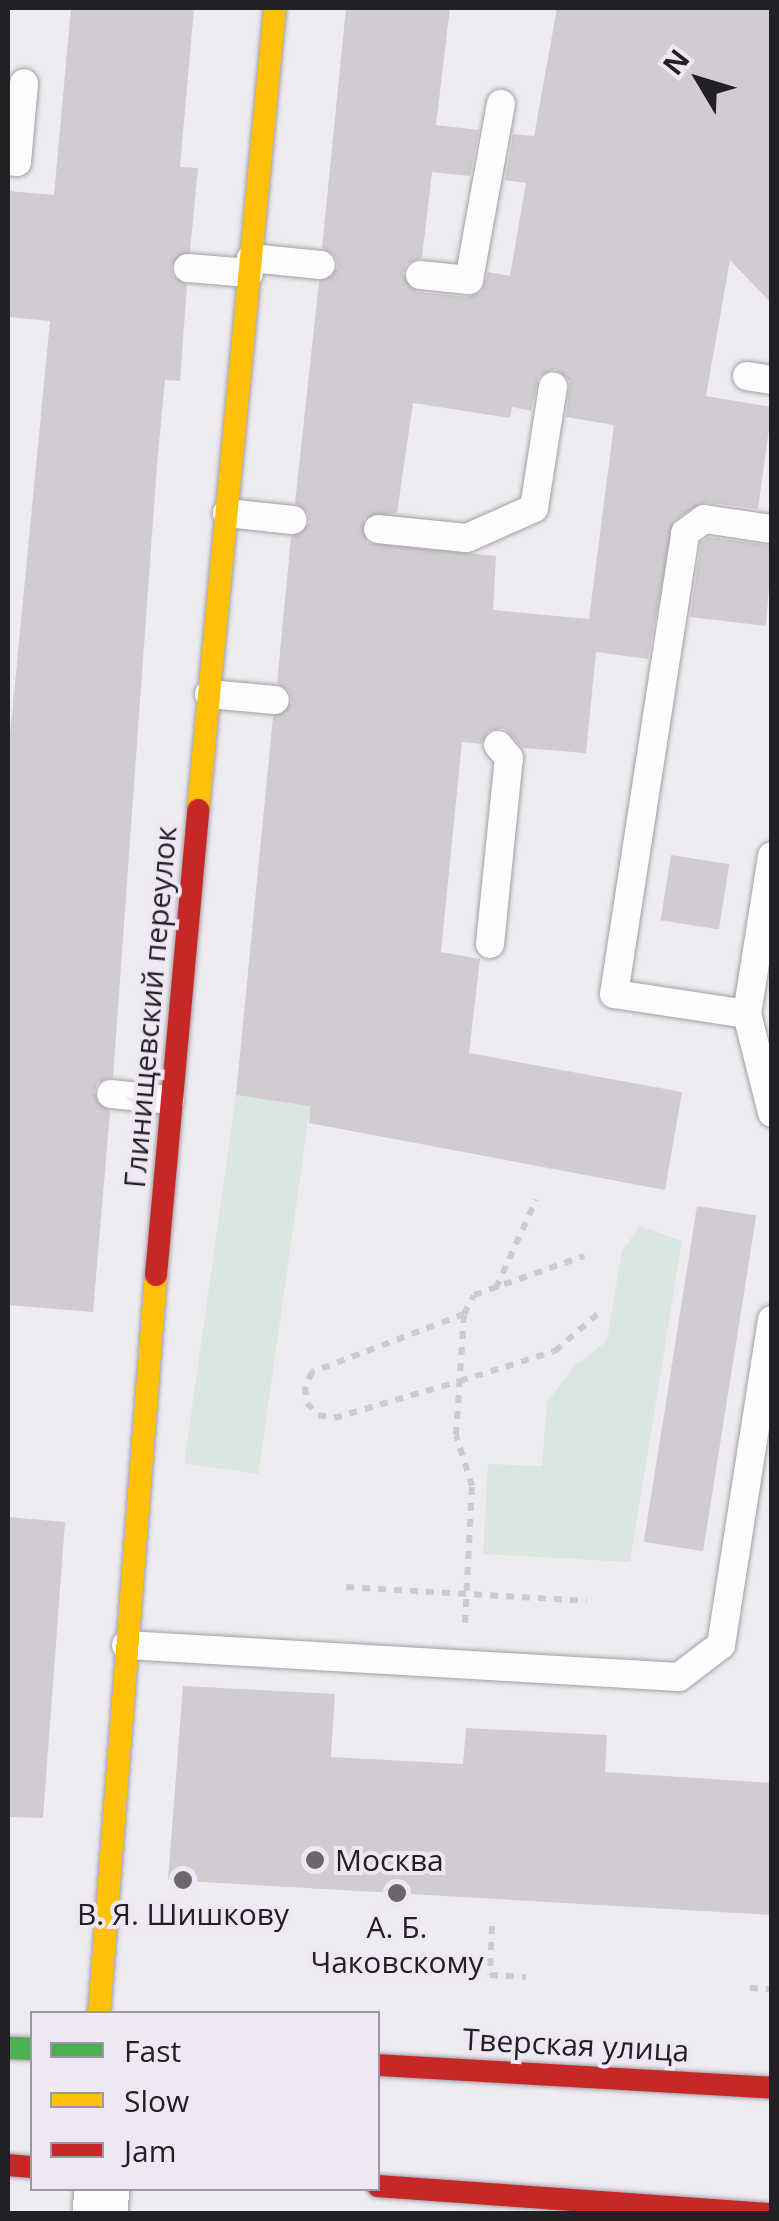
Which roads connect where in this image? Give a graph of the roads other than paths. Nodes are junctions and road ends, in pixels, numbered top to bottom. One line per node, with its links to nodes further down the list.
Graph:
1 (275, 8): 5 (street, Глинищевский переулок)
2 (24, 83): 4 (lane)
3 (500, 104): 8 (lane)
4 (8, 161)
5 (250, 265): 6 (lane); 7 (lane); 10 (street, Глинищевский переулок)
6 (321, 265)
7 (188, 268)
8 (420, 275)
9 (554, 386): 12 (lane)
10 (227, 514): 11 (lane); 14 (street, Глинищевский переулок)
11 (293, 520)
12 (378, 528)
13 (772, 530): 19 (lane)
14 (209, 694): 15 (lane); 21 (street, Глинищевский переулок)
15 (275, 700)
16 (498, 745): 18 (lane)
17 (772, 856): 19 (lane)
18 (490, 944)
19 (747, 1014): 22 (lane)
20 (112, 1094): 21 (lane)
21 (170, 1100): 24 (street, Глинищевский переулок)
22 (772, 1112)
23 (772, 1320): 24 (lane)
24 (126, 1645): 25 (street, Глинищевский переулок)
25 (99, 2011)
26 (380, 2065): 27 (street, Тверская улица)
27 (772, 2088)
28 (380, 2186): 29 (street)
29 (767, 2214)

